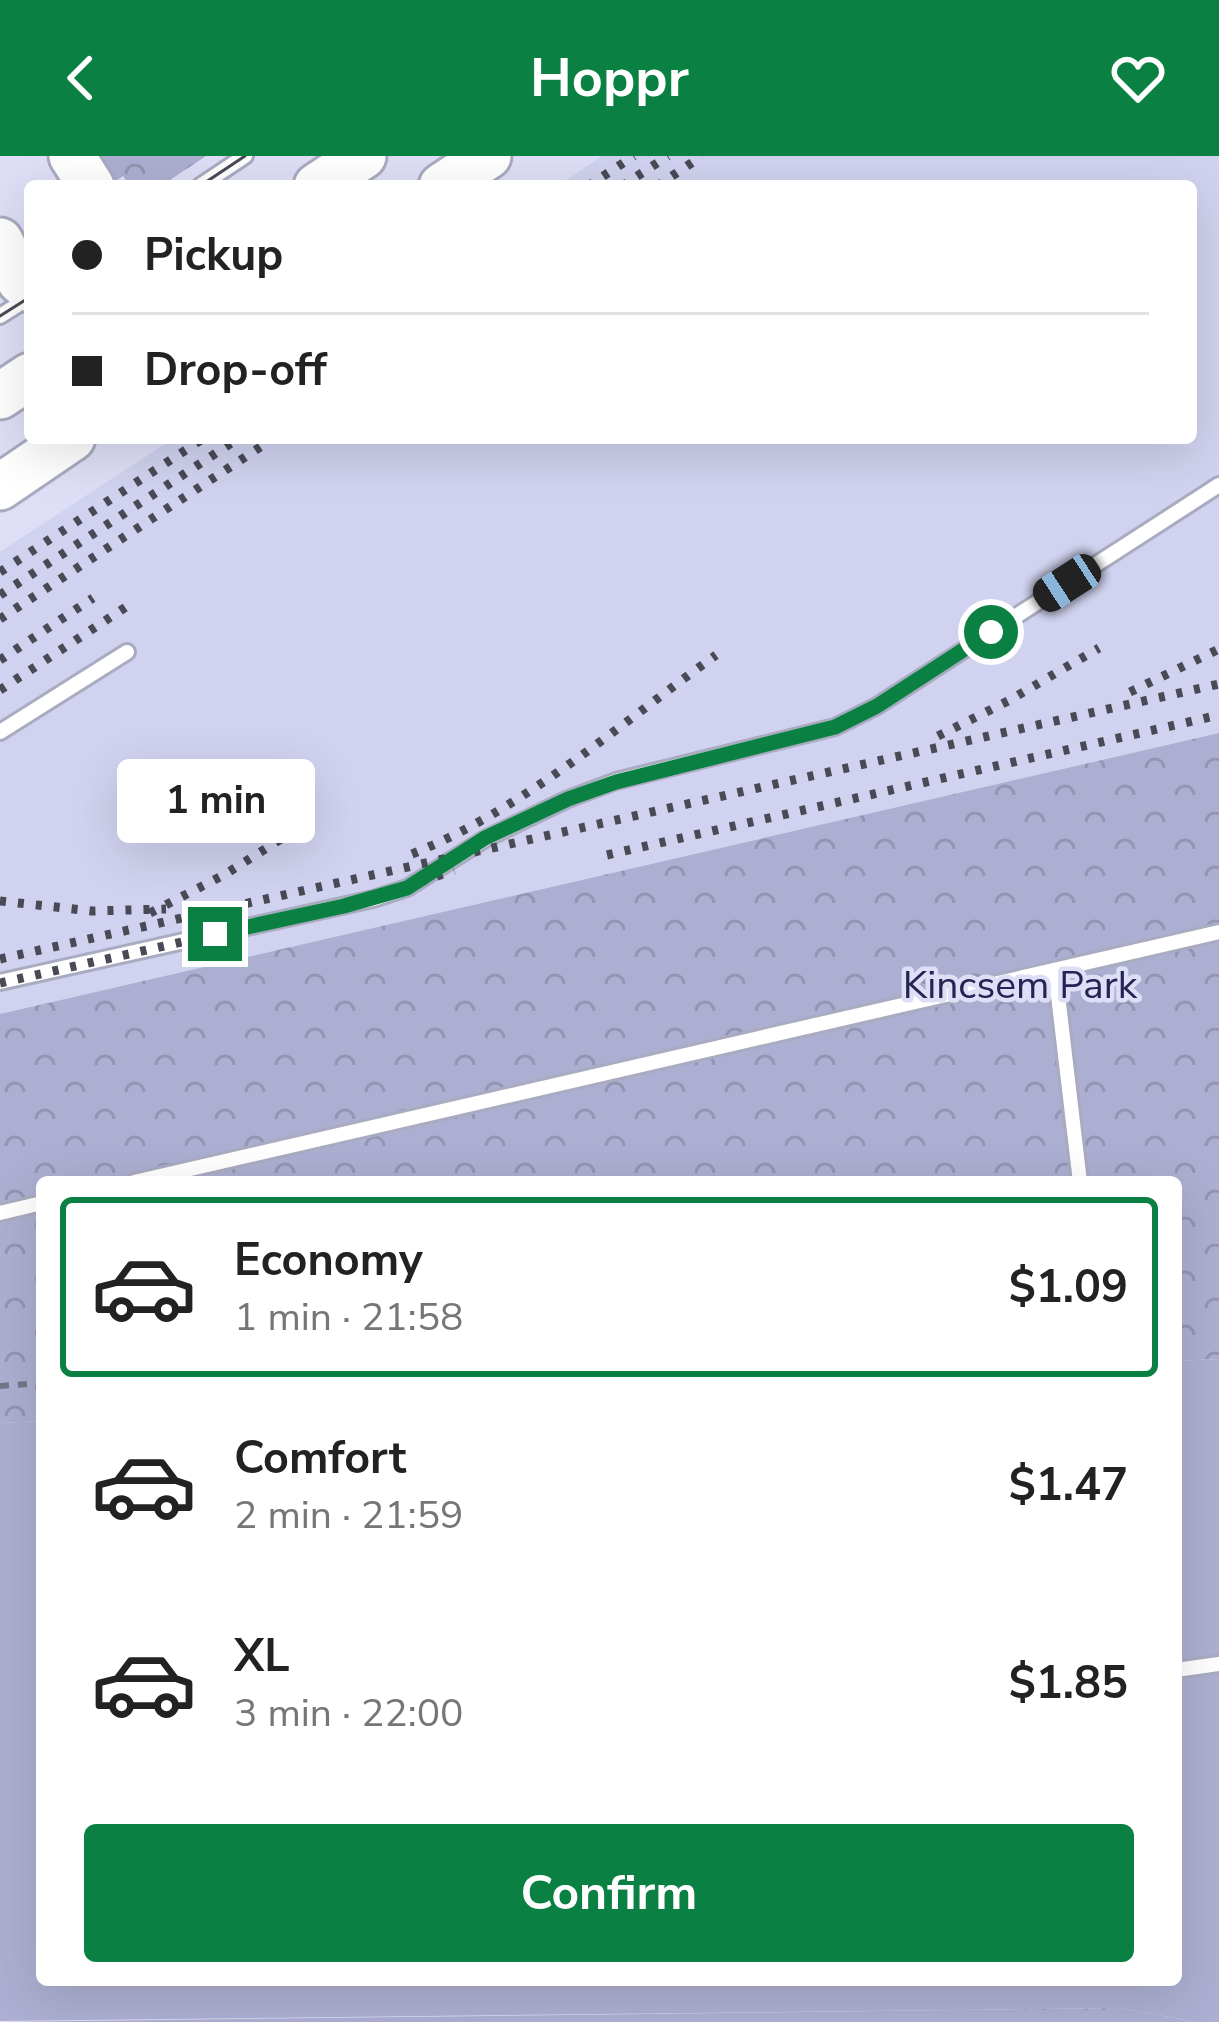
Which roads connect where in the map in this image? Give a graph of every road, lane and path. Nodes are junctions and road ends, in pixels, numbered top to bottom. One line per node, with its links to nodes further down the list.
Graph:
1 (245, 156): 4 (lane)
2 (362, 156): 5 (main road)
3 (488, 156): 6 (main road)
4 (209, 180)
5 (325, 180)
6 (451, 180)
7 (0, 241): 8 (main road)
8 (24, 286)
9 (24, 298): 10 (lane)
10 (0, 316)
11 (63, 444): 13 (main road)
12 (1219, 485): 18 (lane)
13 (0, 487)
14 (127, 652): 15 (lane)
15 (0, 732)
16 (1219, 932): 17 (lane)
17 (1055, 970): 19 (lane); 20 (lane)
18 (0, 982)
19 (160, 1176)
20 (1079, 1176)
21 (36, 1204): 22 (lane)
22 (0, 1213)
23 (36, 1384): 24 (path)
24 (0, 1386)
25 (1219, 1664): 26 (lane)
26 (1182, 1669)

